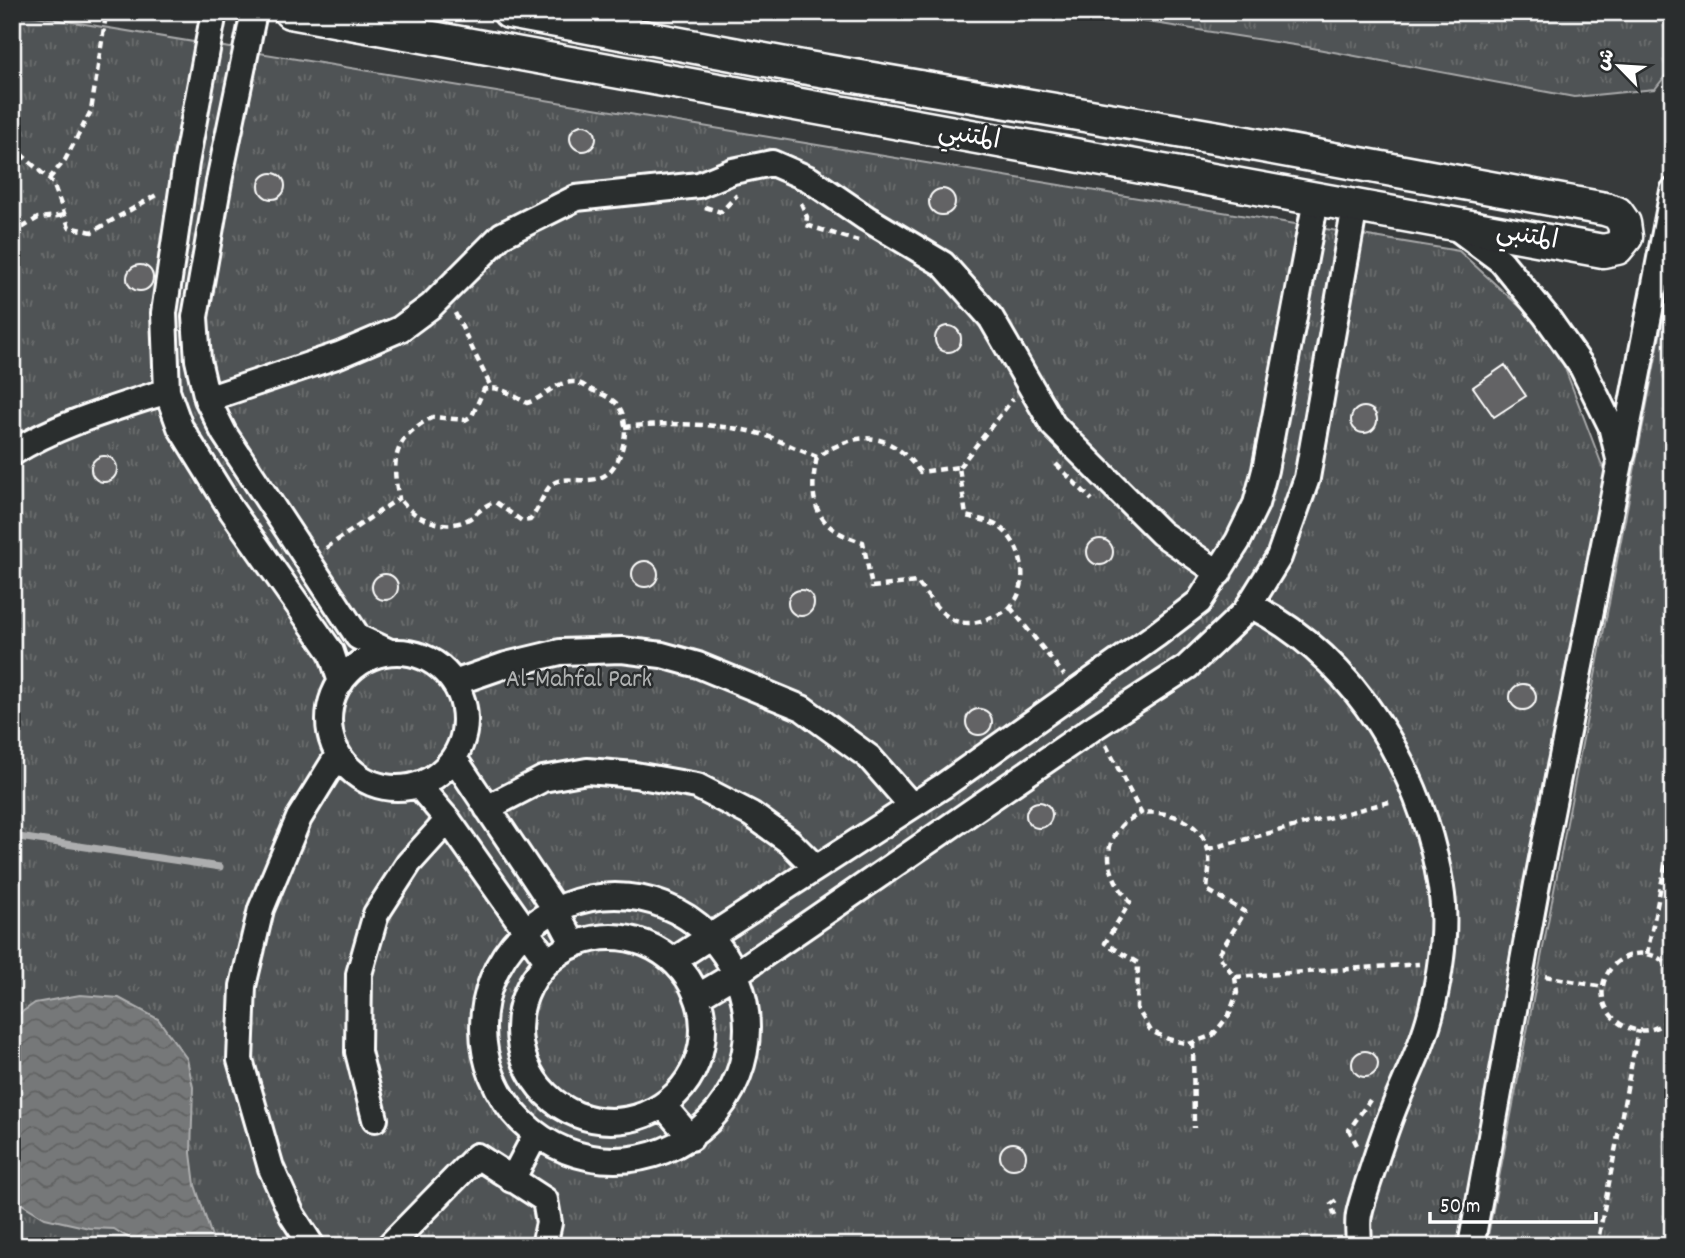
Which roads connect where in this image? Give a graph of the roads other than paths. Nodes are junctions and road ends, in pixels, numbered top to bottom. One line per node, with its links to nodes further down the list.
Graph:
1 (215, 12): 9 (street)
2 (254, 12): 10 (street)
3 (290, 12): 6 (street, المتنبي)
4 (509, 12): 8 (street, المتنبي)
5 (1673, 191): 12 (street)
6 (1316, 200): 7 (street, المتنبي); 13 (street)
7 (1354, 206): 8 (street, المتنبي); 14 (street)
8 (1451, 223): 12 (street)
9 (167, 391): 11 (street); 16 (street)
10 (207, 399): 13 (street); 15 (street)
11 (12, 453)
12 (1620, 463): 44 (street)
13 (1219, 573): 21 (street)
14 (1250, 604): 31 (street); 43 (street)
15 (388, 651): 16 (street); 17 (street)
16 (341, 682): 18 (street)
17 (454, 683): 19 (street); 21 (street)
18 (338, 755): 20 (street); 40 (street)
19 (454, 758): 20 (street); 22 (street)
20 (418, 785): 23 (street)
21 (912, 806): 24 (street)
22 (487, 808): 24 (street); 25 (street)
23 (448, 820): 26 (street); 36 (street)
24 (816, 867): 27 (street)
25 (555, 909): 26 (street); 27 (street); 28 (street)
26 (526, 930): 30 (street); 34 (street)
27 (711, 935): 29 (street); 31 (street)
28 (574, 945): 29 (street); 30 (street)
29 (674, 960): 32 (street)
30 (548, 962): 33 (street)
31 (737, 973): 32 (street); 38 (street)
32 (697, 998): 35 (street)
33 (526, 1065): 34 (street); 35 (street)
34 (495, 1084): 37 (street)
35 (663, 1105): 38 (street)
36 (375, 1119)
37 (536, 1134): 38 (street); 39 (street)
38 (691, 1139)
39 (512, 1180): 41 (street); 42 (street)
40 (312, 1246)
41 (389, 1246)
42 (544, 1246)
43 (1359, 1246)
44 (1471, 1246)

